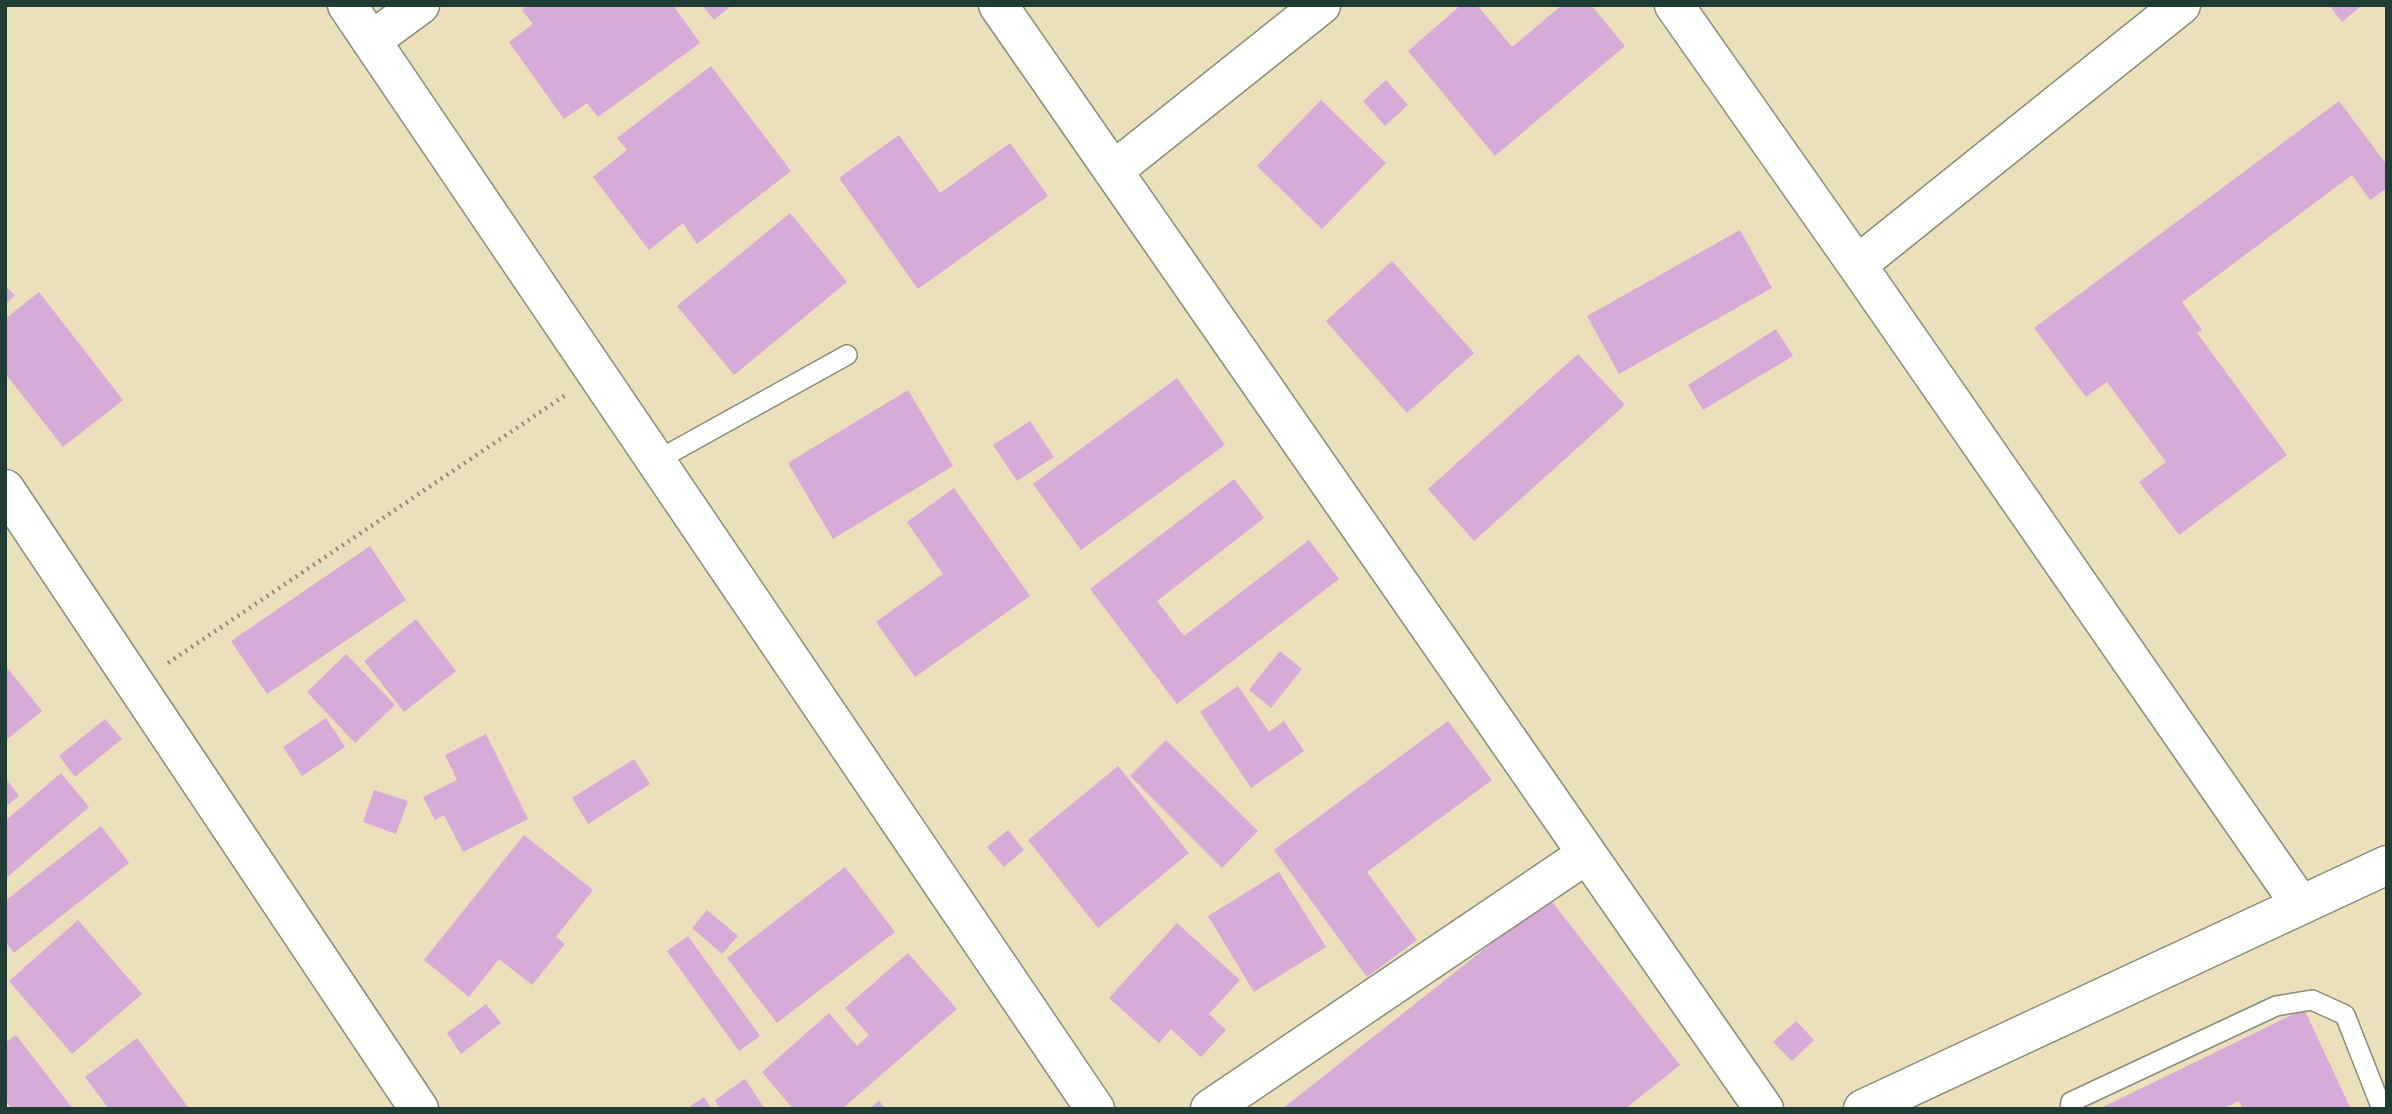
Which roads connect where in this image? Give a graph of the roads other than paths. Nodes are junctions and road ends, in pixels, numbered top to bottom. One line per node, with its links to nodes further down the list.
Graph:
1 (347, 5): 7 (street)
2 (420, 5): 7 (street)
3 (998, 5): 8 (street)
4 (1321, 5): 8 (street)
5 (1674, 5): 9 (street)
6 (2181, 5): 9 (street)
7 (371, 41): 11 (street)
8 (1113, 172): 13 (street)
9 (1857, 265): 15 (street)
10 (847, 355): 11 (lane)
11 (656, 461): 17 (street)
12 (5, 489): 16 (street)
13 (1587, 855): 18 (street); 19 (street)
14 (2387, 865): 15 (street)
15 (2300, 904): 20 (street)
16 (419, 1109)
17 (1095, 1109)
18 (1210, 1109)
19 (1764, 1109)
20 (1863, 1109)
21 (2070, 1109): 22 (lane)
22 (2382, 1109)

